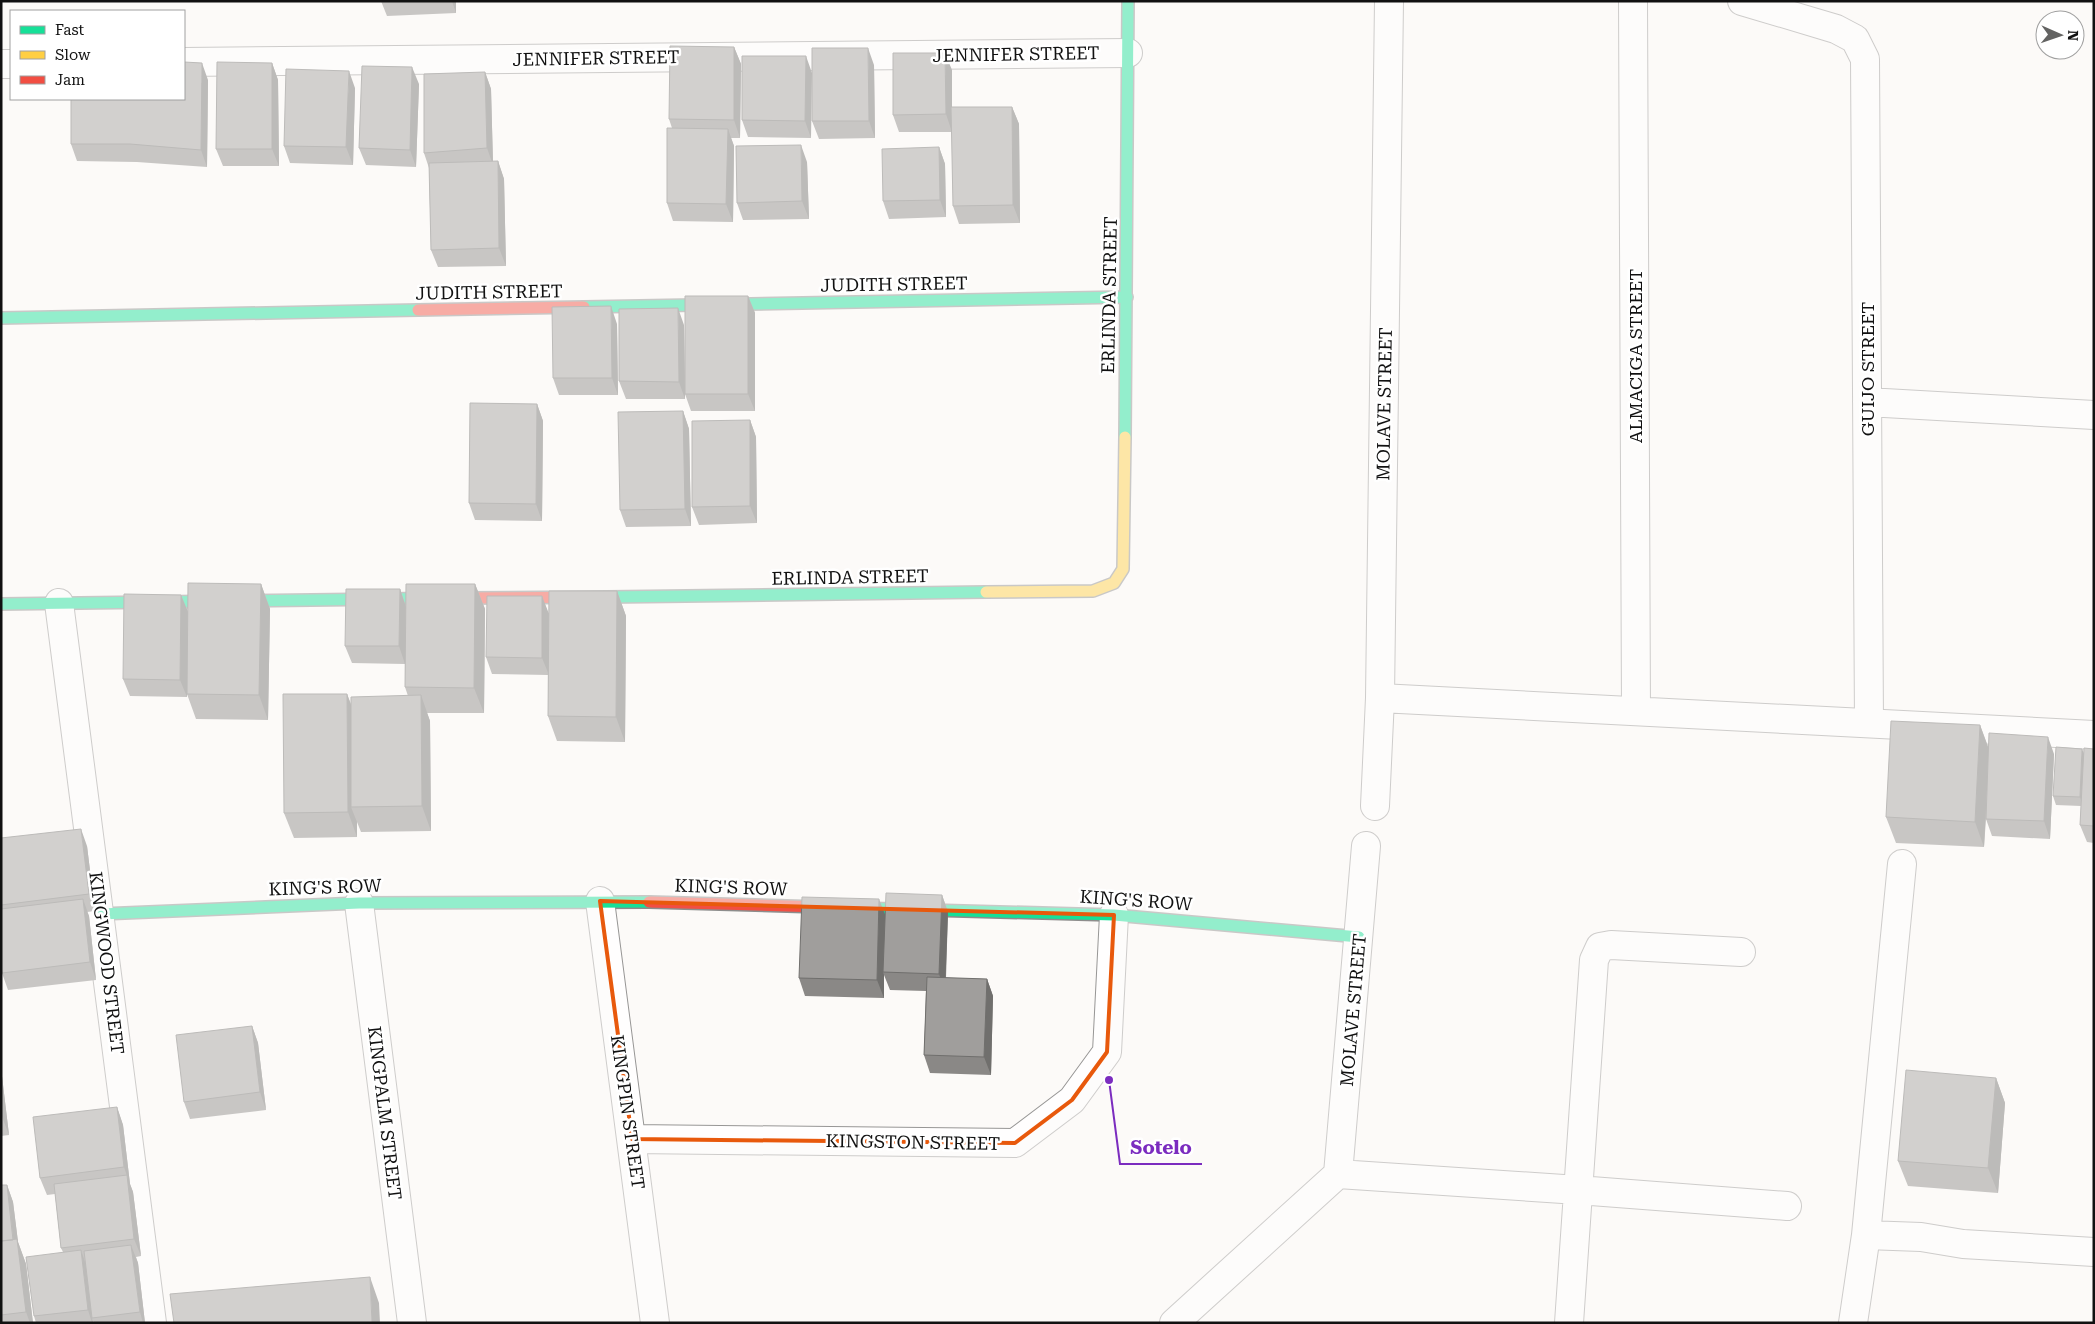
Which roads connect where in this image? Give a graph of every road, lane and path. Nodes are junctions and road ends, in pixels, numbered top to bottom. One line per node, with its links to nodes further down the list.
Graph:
1 (1128, 1): 5 (street, ERLINDA STREET)
2 (1389, 1): 13 (street, MOLAVE STREET)
3 (1633, 1): 14 (street, ALMACIGA STREET)
4 (1742, 1): 9 (street, GUIJO STREET)
5 (1128, 53): 6 (street, JENNIFER STREET); 7 (street, ERLINDA STREET)
6 (185, 62)
7 (1128, 297): 8 (street, JUDITH STREET); 11 (street, ERLINDA STREET)
8 (1, 318)
9 (1867, 402): 10 (street); 15 (street, GUIJO STREET)
10 (2094, 415)
11 (59, 603): 12 (street, ERLINDA STREET); 22 (street, KINGWOOD STREET)
12 (1, 604)
13 (1380, 698): 14 (street); 17 (street, MOLAVE STREET)
14 (1636, 711): 15 (street)
15 (1869, 722): 16 (street)
16 (2094, 735)
17 (1375, 806)
18 (1366, 846): 24 (street, MOLAVE STREET)
19 (1902, 864): 30 (street)
20 (600, 901): 21 (street, KING'S ROW); 23 (street, KING'S ROW); 26 (street, KINGPIN STREET)
21 (359, 903): 22 (street, KING'S ROW); 33 (street, KINGPALM STREET)
22 (101, 914): 32 (street, KINGWOOD STREET)
23 (1114, 915): 24 (street, KING'S ROW); 26 (street, KINGSTON STREET)
24 (1359, 936): 27 (street, MOLAVE STREET)
25 (1741, 952): 28 (street)
26 (632, 1139): 34 (street, KINGPIN STREET)
27 (1338, 1174): 28 (street); 35 (street)
28 (1578, 1190): 29 (street); 36 (street)
29 (1787, 1206)
30 (1866, 1235): 31 (street); 37 (street)
31 (2094, 1252)
32 (152, 1323)
33 (412, 1323)
34 (655, 1323)
35 (1174, 1323)
36 (1569, 1323)
37 (1854, 1323)

